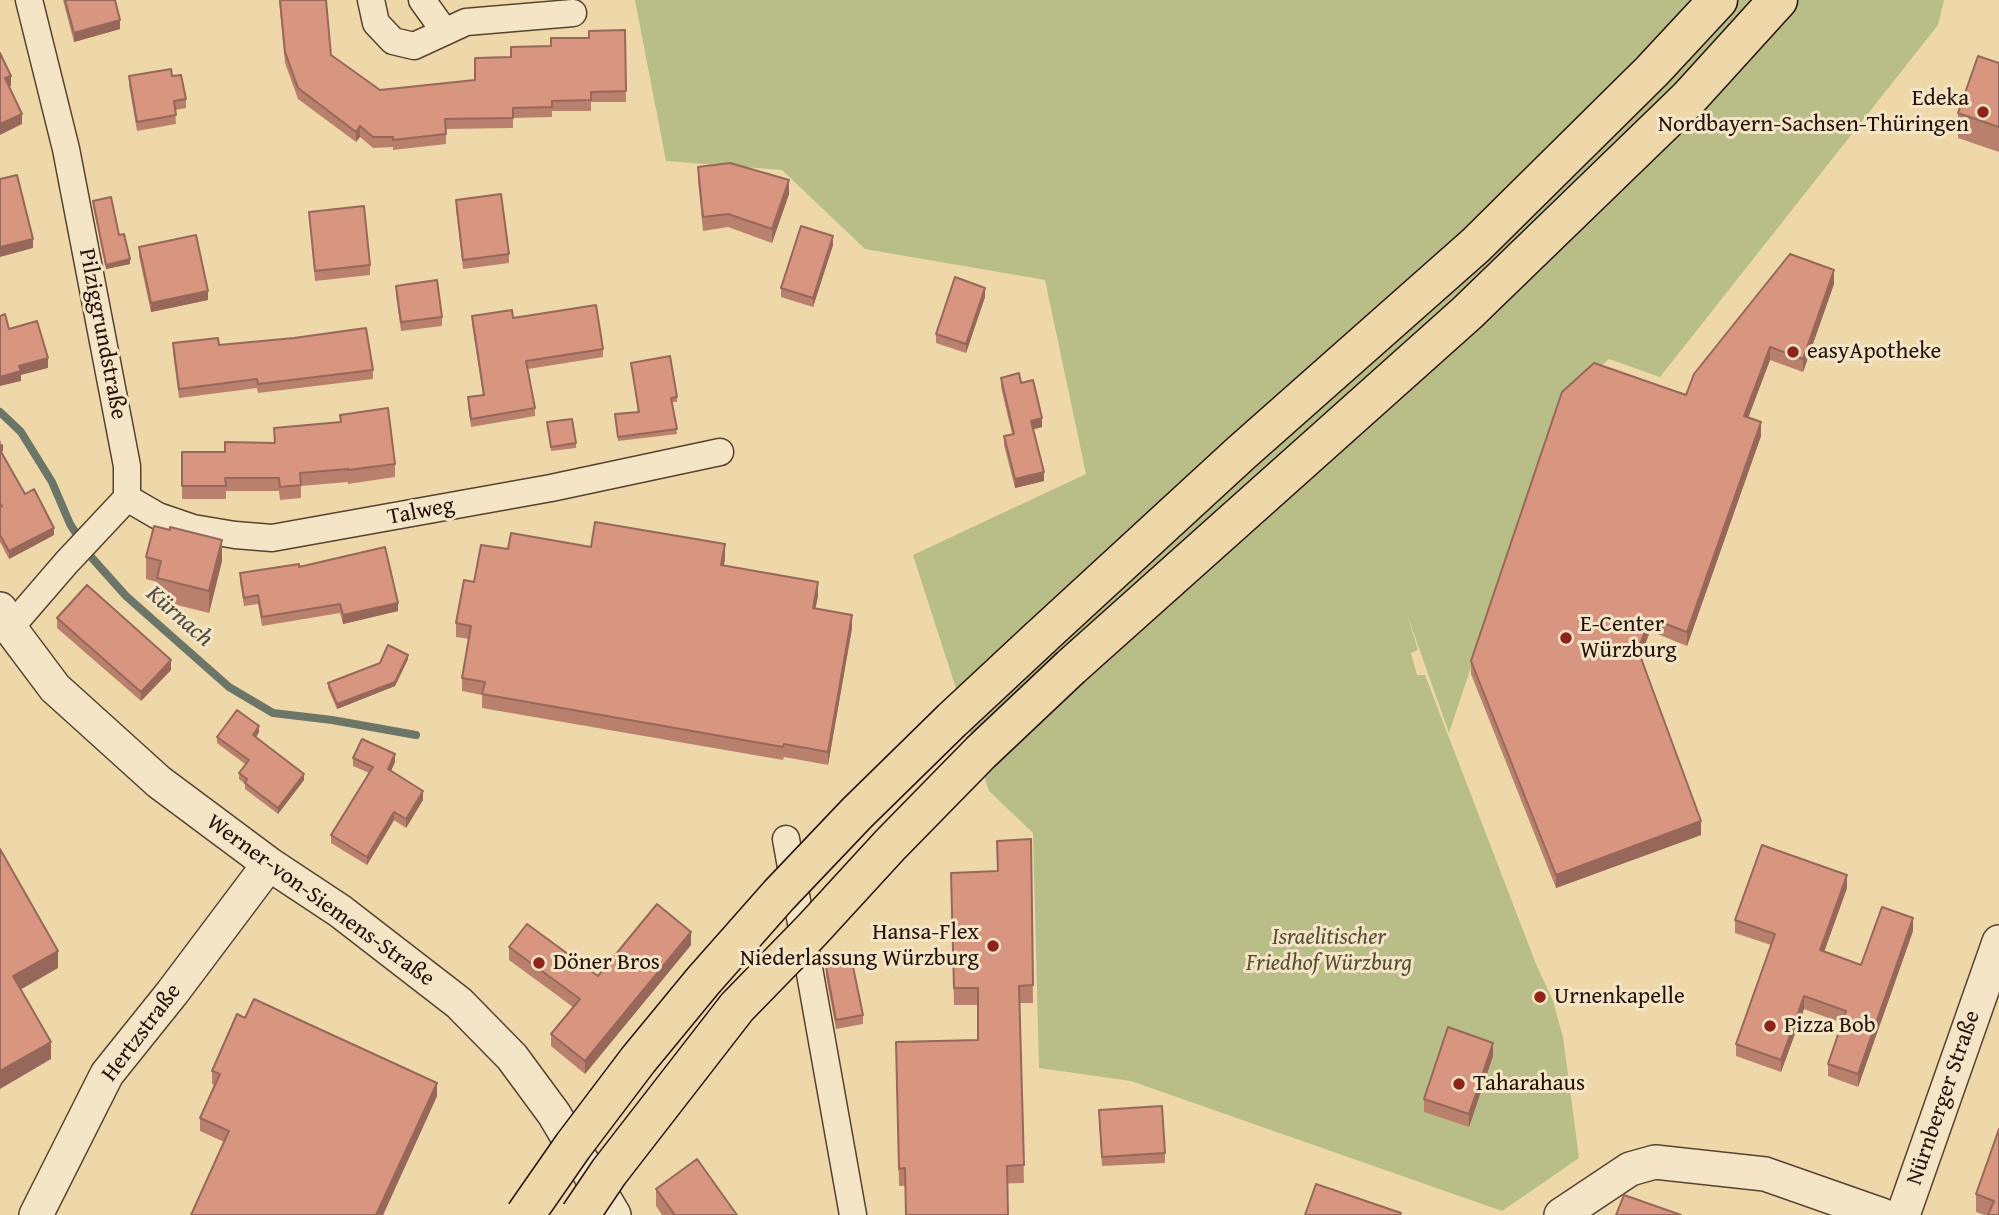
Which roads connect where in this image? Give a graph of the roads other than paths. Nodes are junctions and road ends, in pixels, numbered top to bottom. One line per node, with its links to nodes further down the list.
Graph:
1 (29, 0): 9 (street, Pilziggrundstraße)
2 (371, 0): 7 (street)
3 (422, 0): 7 (street)
4 (1718, 0): 15 (highway, bridge)
5 (1778, 0): 16 (highway, bridge)
6 (573, 13): 7 (street)
7 (444, 32)
8 (720, 452): 9 (street, Talweg)
9 (127, 498): 10 (street)
10 (5, 619): 12 (street, Werner-von-Siemens-Straße)
11 (786, 839): 18 (street)
12 (269, 864): 14 (street, Hertzstraße); 17 (street, Werner-von-Siemens-Straße)
13 (1999, 942): 21 (street, Nürnberger Straße)
14 (36, 1215)
15 (525, 1215)
16 (580, 1215)
17 (614, 1215)
18 (853, 1215)
19 (1561, 1215): 20 (street)
20 (1882, 1215)
21 (1903, 1215)

